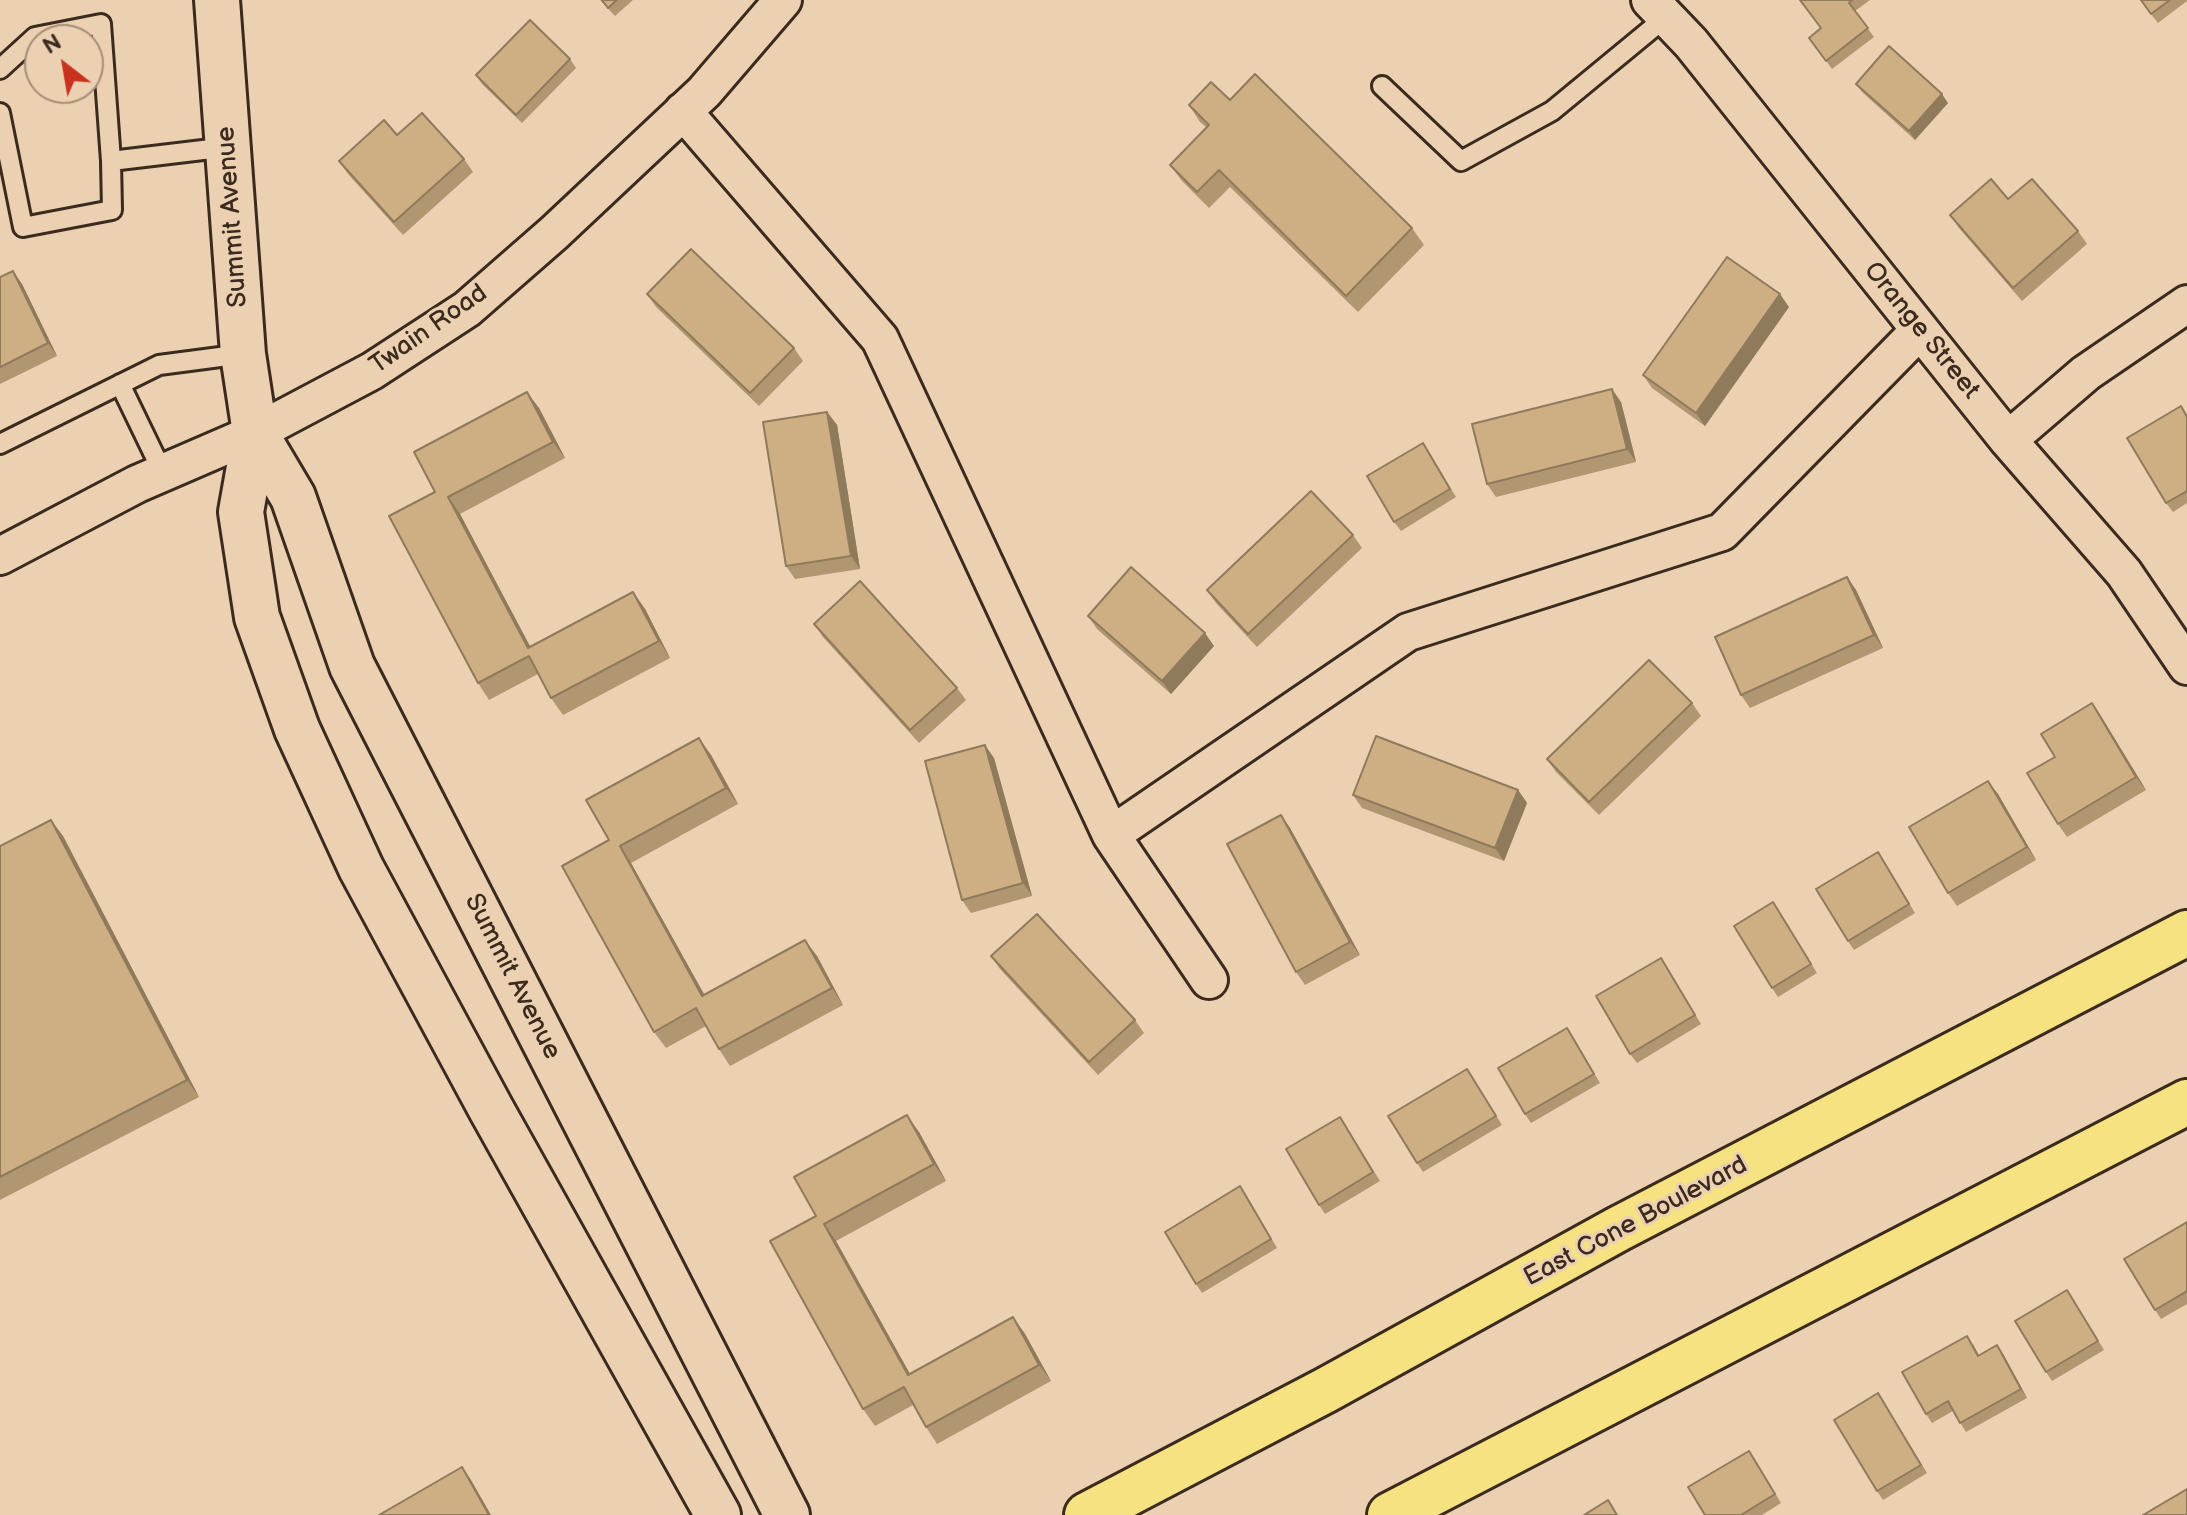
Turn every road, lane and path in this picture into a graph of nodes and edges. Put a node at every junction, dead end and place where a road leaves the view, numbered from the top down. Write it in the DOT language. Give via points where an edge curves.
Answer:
graph roads {
  1 [pos="217,0"];
  2 [pos="783,0"];
  3 [pos="1658,8"];
  4 [pos="0,69"];
  5 [pos="1382,86"];
  6 [pos="683,111"];
  7 [pos="0,113"];
  8 [pos="228,147"];
  9 [pos="111,161"];
  10 [pos="2187,304"];
  11 [pos="1920,330"];
  12 [pos="243,354"];
  13 [pos="120,384"];
  14 [pos="255,433"];
  15 [pos="2008,440"];
  16 [pos="0,444"];
  17 [pos="163,473"];
  18 [pos="0,554"];
  19 [pos="2187,666"];
  20 [pos="1111,835"];
  21 [pos="2187,933"];
  22 [pos="1209,980"];
  23 [pos="2187,1102"];
  24 [pos="1406,1512"];
  25 [pos="718,1515"];
  26 [pos="787,1515"];
  27 [pos="1087,1515"];
  1 -- 8 [label="main road, Summit Avenue"];
  2 -- 6 [label="street, Twain Road"];
  3 -- 5 [label="lane" via="1552,111 1461,161"];
  3 -- 11 [label="street, Orange Street"];
  4 -- 9 [label="lane" via="35,37 101,24"];
  6 -- 14 [label="street, Twain Road" via="467,309 372,371"];
  6 -- 20 [label="street" via="880,339"];
  7 -- 9 [label="lane" via="23,227 112,210"];
  8 -- 9 [label="lane"];
  8 -- 12 [label="main road, Summit Avenue"];
  10 -- 15 [label="street" via="2086,373"];
  11 -- 15 [label="street, Orange Street"];
  11 -- 20 [label="street" via="1722,532 1408,632"];
  12 -- 13 [label="lane" via="159,365"];
  12 -- 14 [label="main road, Summit Avenue"];
  13 -- 16 [label="lane"];
  13 -- 17 [label="lane"];
  14 -- 17 [label="street, Twain Road"];
  14 -- 25 [label="main road, Summit Avenue" via="241,512 257,617 297,729 361,868"];
  14 -- 26 [label="main road, Summit Avenue" via="293,497 352,666"];
  15 -- 19 [label="street, Orange Street" via="2124,573"];
  17 -- 18 [label="street, Twain Road"];
  20 -- 22 [label="street"];
  21 -- 27 [label="main road, East Cone Boulevard" via="1618,1229"];
  23 -- 24 [label="main road"];
}
